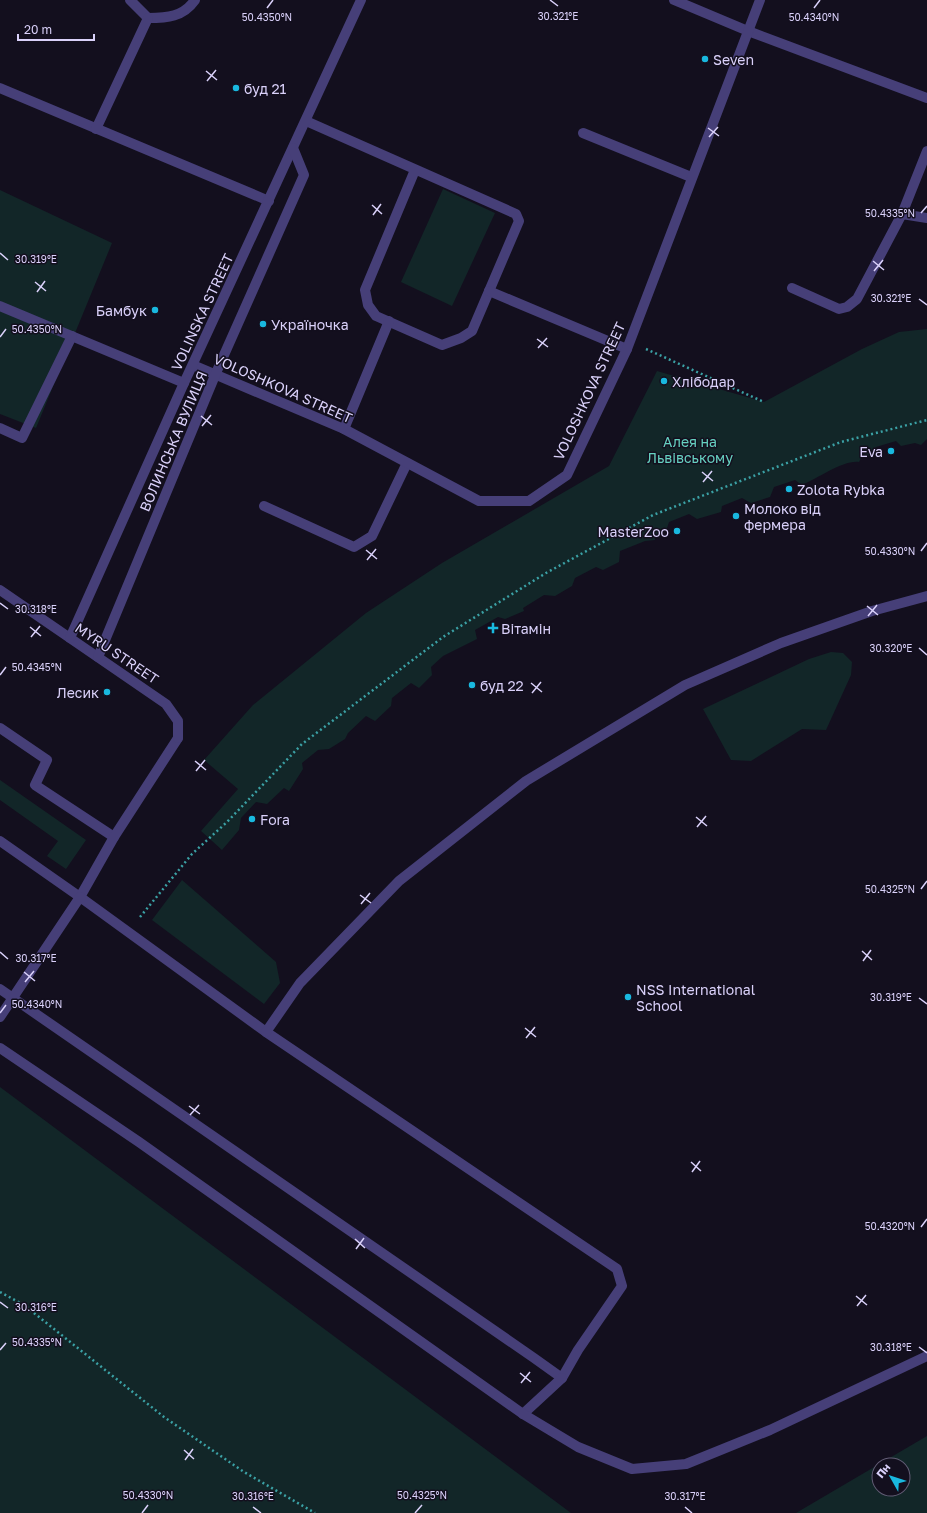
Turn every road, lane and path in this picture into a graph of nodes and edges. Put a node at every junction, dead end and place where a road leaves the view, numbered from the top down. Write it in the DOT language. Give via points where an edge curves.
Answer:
graph roads {
  1 [pos="130,0"];
  2 [pos="195,0"];
  3 [pos="361,0"];
  4 [pos="674,0"];
  5 [pos="760,0"];
  6 [pos="148,18"];
  7 [pos="748,31"];
  8 [pos="0,88"];
  9 [pos="927,98"];
  10 [pos="306,121"];
  11 [pos="96,128"];
  12 [pos="583,134"];
  13 [pos="293,148"];
  14 [pos="927,151"];
  15 [pos="415,170"];
  16 [pos="691,177"];
  17 [pos="269,201"];
  18 [pos="902,214"];
  19 [pos="927,218"];
  20 [pos="792,288"];
  21 [pos="489,292"];
  22 [pos="0,306"];
  23 [pos="389,321"];
  24 [pos="72,336"];
  25 [pos="628,345"];
  26 [pos="193,364"];
  27 [pos="216,373"];
  28 [pos="184,383"];
  29 [pos="764,402"];
  30 [pos="927,420"];
  31 [pos="0,428"];
  32 [pos="344,429"];
  33 [pos="407,463"];
  34 [pos="264,506"];
  35 [pos="0,590"];
  36 [pos="927,596"];
  37 [pos="70,638"];
  38 [pos="98,657"];
  39 [pos="0,728"];
  40 [pos="114,837"];
  41 [pos="0,841"];
  42 [pos="80,897"];
  43 [pos="128,932"];
  44 [pos="0,989"];
  45 [pos="13,998"];
  46 [pos="0,1017"];
  47 [pos="266,1032"];
  48 [pos="0,1048"];
  49 [pos="0,1292"];
  50 [pos="927,1356"];
  51 [pos="562,1378"];
  52 [pos="523,1414"];
  53 [pos="315,1513"];
  1 -- 6 [label="street"];
  2 -- 6 [label="street" via="190,8 178,15"];
  3 -- 10 [label="street, VOLINSKA STREET"];
  4 -- 7 [label="street"];
  5 -- 7 [label="street, VOLOSHKOVA STREET"];
  6 -- 11 [label="street"];
  7 -- 9 [label="street"];
  7 -- 16 [label="street, VOLOSHKOVA STREET"];
  8 -- 11 [label="street"];
  10 -- 13 [label="street, VOLINSKA STREET"];
  10 -- 15 [label="street"];
  11 -- 17 [label="street"];
  12 -- 16 [label="street"];
  13 -- 17 [label="street, VOLINSKA STREET"];
  13 -- 27 [label="street, ВОЛИНСЬКА ВУЛИЦЯ" via="304,175"];
  14 -- 18 [label="street"];
  15 -- 21 [label="street" via="516,214 520,220"];
  15 -- 23 [label="street" via="365,290 368,305 376,316"];
  16 -- 25 [label="street, VOLOSHKOVA STREET"];
  17 -- 26 [label="street, VOLINSKA STREET"];
  18 -- 19 [label="street"];
  18 -- 20 [label="street" via="857,299 847,307 839,309"];
  21 -- 23 [label="street" via="472,331 442,345"];
  21 -- 25 [label="street"];
  22 -- 24 [label="street"];
  23 -- 32 [label="street"];
  24 -- 28 [label="street"];
  24 -- 31 [label="street" via="22,438"];
  25 -- 29 [label="path"];
  25 -- 33 [label="street, VOLOSHKOVA STREET" via="566,474 529,501 479,501"];
  26 -- 27 [label="street, VOLOSHKOVA STREET"];
  26 -- 28 [label="street, VOLINSKA STREET"];
  27 -- 32 [label="street, VOLOSHKOVA STREET"];
  27 -- 38 [label="street, ВОЛИНСЬКА ВУЛИЦЯ"];
  28 -- 37 [label="street, VOLINSKA STREET"];
  30 -- 43 [label="path" via="841,442 653,515 546,573 443,637 302,744 227,822 192,854"];
  32 -- 33 [label="street, VOLOSHKOVA STREET"];
  33 -- 34 [label="street" via="372,536 354,547"];
  35 -- 37 [label="street, MYRU STREET"];
  36 -- 47 [label="street" via="872,611 781,643 685,685 526,781 399,881 300,983"];
  37 -- 38 [label="street, MYRU STREET"];
  38 -- 40 [label="street, MYRU STREET" via="166,704 178,721 178,738"];
  39 -- 40 [label="street" via="47,760 35,784"];
  40 -- 42 [label="street"];
  41 -- 42 [label="street"];
  42 -- 43 [label="street"];
  42 -- 45 [label="street"];
  43 -- 47 [label="street"];
  44 -- 45 [label="street"];
  45 -- 46 [label="street"];
  45 -- 51 [label="street"];
  47 -- 51 [label="street" via="617,1269 622,1286"];
  48 -- 52 [label="street" via="139,1142"];
  49 -- 53 [label="path" via="24,1305 164,1417 244,1472"];
  50 -- 52 [label="street" via="770,1430 686,1464 632,1469 578,1447"];
  51 -- 52 [label="street"];
}
